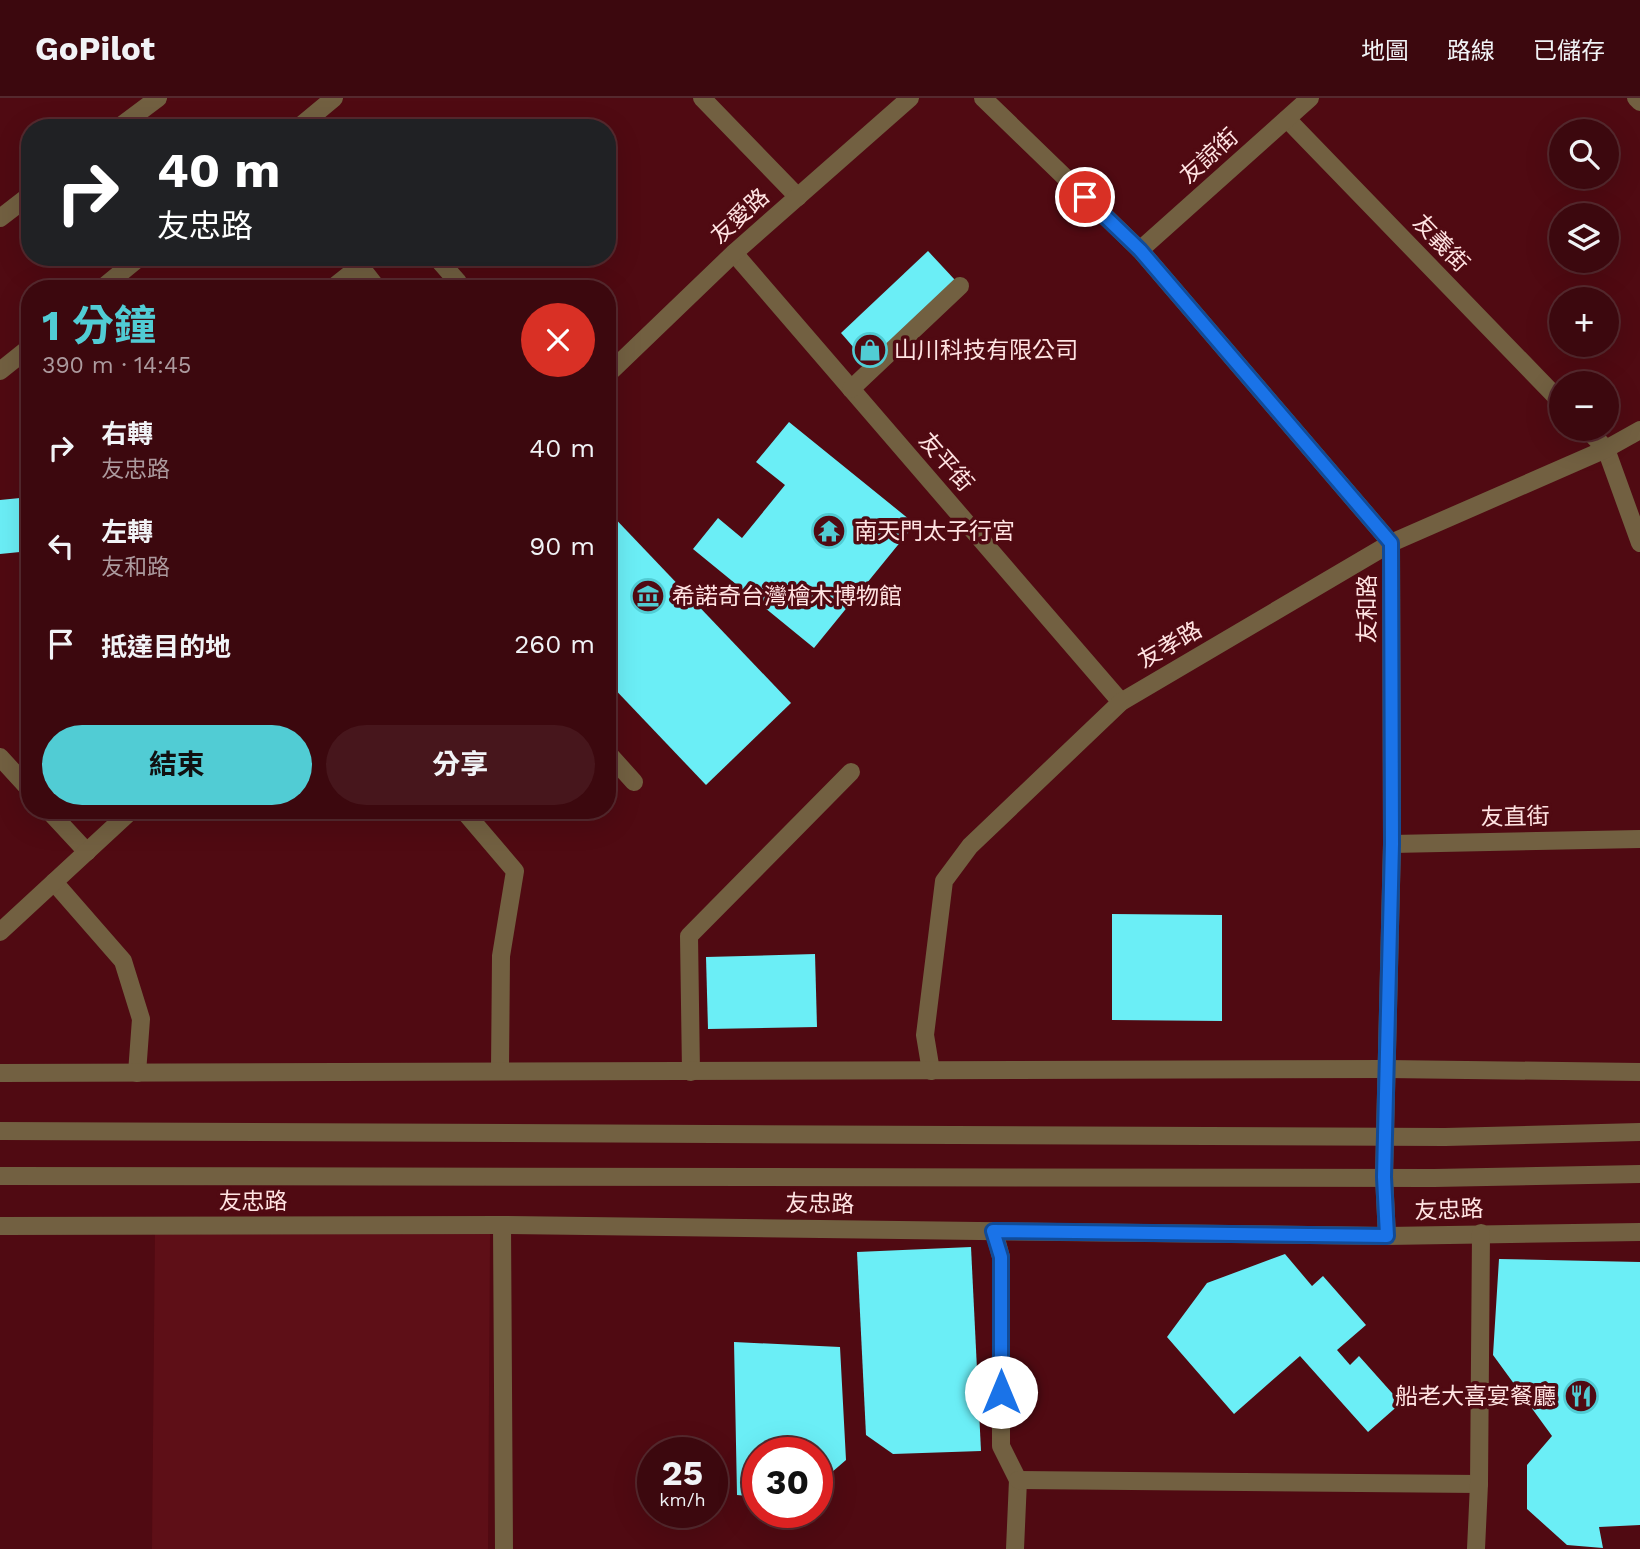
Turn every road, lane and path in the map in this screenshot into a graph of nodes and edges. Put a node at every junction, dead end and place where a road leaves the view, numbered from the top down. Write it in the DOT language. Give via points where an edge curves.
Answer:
graph roads {
  1 [pos="158,98"];
  2 [pos="334,98"];
  3 [pos="702,98"];
  4 [pos="910,98"];
  5 [pos="984,98"];
  6 [pos="1310,98"];
  7 [pos="1636,98"];
  8 [pos="1640,102"];
  9 [pos="130,119"];
  10 [pos="315,119"];
  11 [pos="1287,119"];
  12 [pos="798,197"];
  13 [pos="21,202"];
  14 [pos="0,218"];
  15 [pos="1140,250"];
  16 [pos="734,253"];
  17 [pos="129,266"];
  18 [pos="360,266"];
  19 [pos="360,266"];
  20 [pos="444,266"];
  21 [pos="112,280"];
  22 [pos="342,280"];
  23 [pos="371,280"];
  24 [pos="456,280"];
  25 [pos="960,286"];
  26 [pos="21,354"];
  27 [pos="616,366"];
  28 [pos="0,371"];
  29 [pos="851,388"];
  30 [pos="1549,390"];
  31 [pos="1640,430"];
  32 [pos="1598,441"];
  33 [pos="1606,449"];
  34 [pos="1391,543"];
  35 [pos="1640,543"];
  36 [pos="1121,702"];
  37 [pos="0,757"];
  38 [pos="616,762"];
  39 [pos="851,772"];
  40 [pos="21,780"];
  41 [pos="634,782"];
  42 [pos="56,819"];
  43 [pos="122,819"];
  44 [pos="471,819"];
  45 [pos="1640,839"];
  46 [pos="1392,844"];
  47 [pos="87,852"];
  48 [pos="54,882"];
  49 [pos="0,932"];
  50 [pos="1387,1069"];
  51 [pos="500,1070"];
  52 [pos="931,1071"];
  53 [pos="691,1072"];
  54 [pos="1640,1072"];
  55 [pos="0,1073"];
  56 [pos="137,1073"];
  57 [pos="0,1131"];
  58 [pos="1640,1132"];
  59 [pos="1386,1135"];
  60 [pos="1640,1174"];
  61 [pos="0,1176"];
  62 [pos="1384,1177"];
  63 [pos="502,1225"];
  64 [pos="0,1226"];
  65 [pos="993,1231"];
  66 [pos="1640,1232"];
  67 [pos="1481,1233"];
  68 [pos="1387,1236"];
  69 [pos="1018,1480"];
  70 [pos="1479,1484"];
  71 [pos="504,1549"];
  72 [pos="1015,1549"];
  73 [pos="1476,1549"];
  1 -- 9 [label="street"];
  2 -- 10 [label="street"];
  3 -- 12 [label="street"];
  4 -- 12 [label="street, 友愛路"];
  5 -- 15 [label="street, 友和路"];
  6 -- 11 [label="street, 友諒街"];
  7 -- 8 [label="street"];
  11 -- 15 [label="street, 友諒街"];
  11 -- 30 [label="street, 友義街"];
  12 -- 16 [label="street, 友愛路"];
  13 -- 14 [label="street"];
  15 -- 34 [label="street, 友和路"];
  16 -- 27 [label="street, 友愛路"];
  16 -- 29 [label="street, 友平街"];
  17 -- 21 [label="street"];
  18 -- 23 [label="street"];
  19 -- 22 [label="street"];
  20 -- 24 [label="street"];
  25 -- 29 [label="street"];
  26 -- 28 [label="street"];
  29 -- 36 [label="street, 友平街"];
  31 -- 33 [label="street, 友孝路"];
  32 -- 33 [label="street"];
  33 -- 34 [label="street, 友孝路"];
  33 -- 35 [label="street"];
  34 -- 36 [label="street, 友孝路"];
  34 -- 46 [label="street, 友和路"];
  36 -- 52 [label="street, 友孝路" via="970,846 944,881 925,1035"];
  37 -- 40 [label="street"];
  38 -- 41 [label="street"];
  39 -- 53 [label="street" via="689,936"];
  42 -- 47 [label="street"];
  43 -- 47 [label="street"];
  44 -- 51 [label="street" via="515,871 502,956"];
  45 -- 46 [label="street, 友直街"];
  46 -- 50 [label="street, 友和路"];
  47 -- 48 [label="street"];
  48 -- 49 [label="street"];
  48 -- 56 [label="street" via="123,961 141,1019"];
  50 -- 52 [label="street"];
  50 -- 54 [label="street"];
  50 -- 59 [label="street, 友和路"];
  51 -- 53 [label="street"];
  51 -- 56 [label="street"];
  52 -- 53 [label="street"];
  55 -- 56 [label="street"];
  57 -- 59 [label="street"];
  58 -- 59 [label="street"];
  59 -- 62 [label="street, 友和路"];
  60 -- 62 [label="street, 友忠路"];
  61 -- 62 [label="street, 友忠路"];
  62 -- 68 [label="street, 友和路"];
  63 -- 64 [label="street, 友忠路"];
  63 -- 65 [label="street, 友忠路"];
  63 -- 71 [label="street"];
  65 -- 68 [label="street, 友忠路"];
  65 -- 69 [label="street" via="1001,1257 1001,1446"];
  66 -- 67 [label="street, 友忠路"];
  67 -- 68 [label="street, 友忠路"];
  67 -- 70 [label="street"];
  69 -- 70 [label="street"];
  69 -- 72 [label="street"];
  70 -- 73 [label="street"];
}
